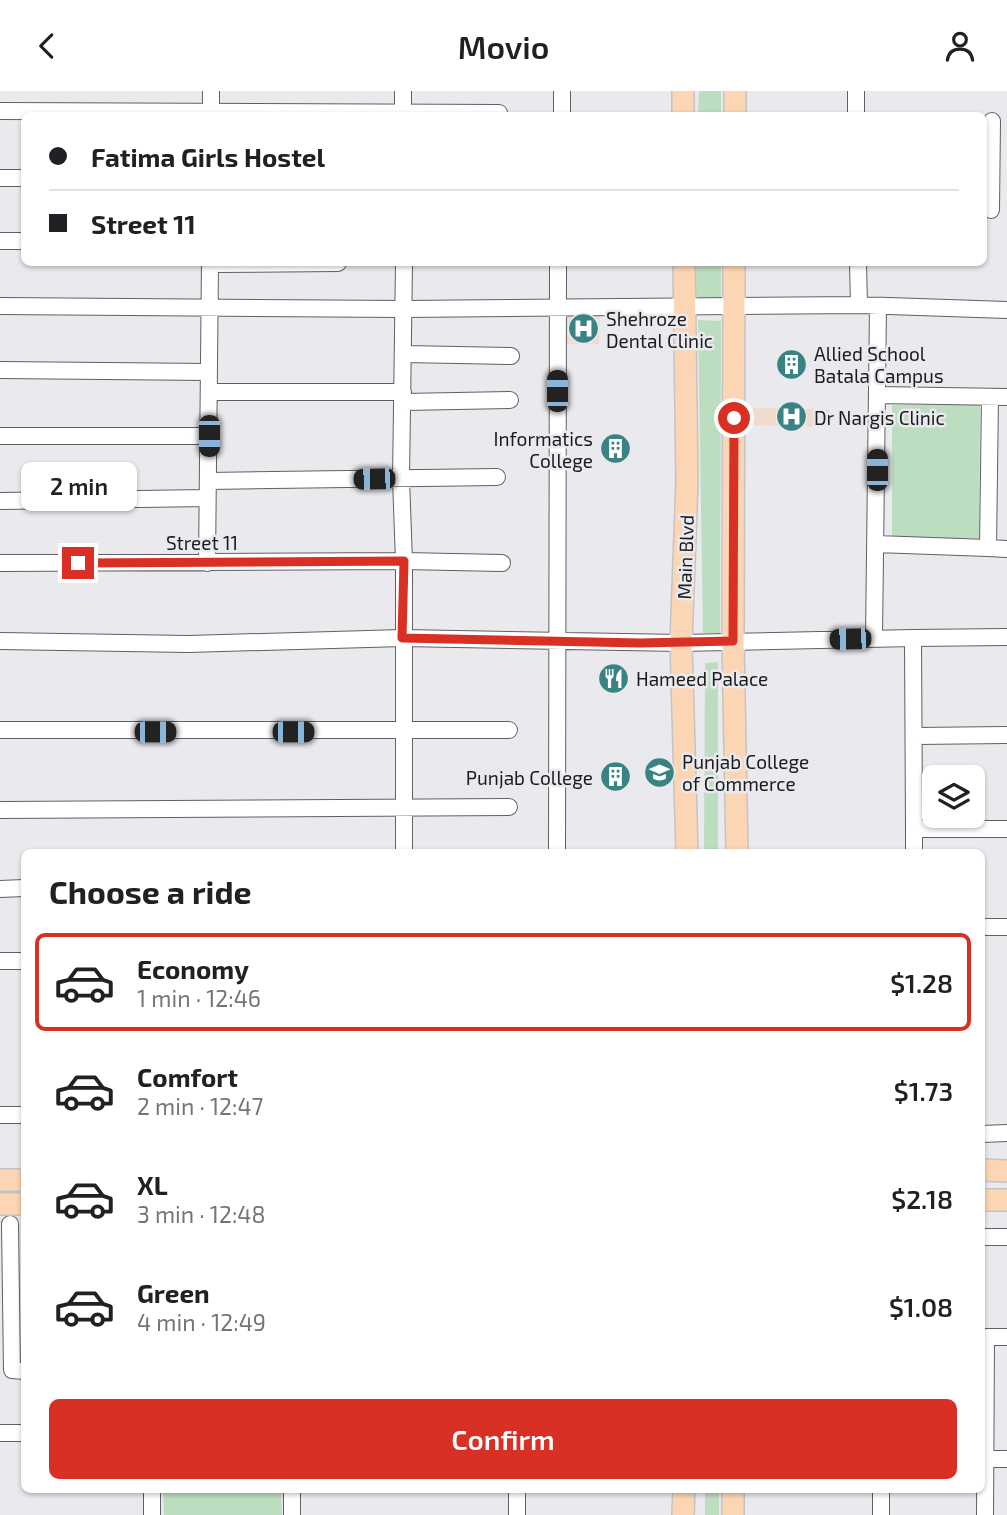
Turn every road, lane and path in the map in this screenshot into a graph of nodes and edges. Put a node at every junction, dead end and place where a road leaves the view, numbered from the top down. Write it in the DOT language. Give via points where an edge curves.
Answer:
graph roads {
  1 [pos="211,91"];
  2 [pos="403,91"];
  3 [pos="562,91"];
  4 [pos="683,91"];
  5 [pos="735,91"];
  6 [pos="856,91"];
  7 [pos="0,111"];
  8 [pos="106,112"];
  9 [pos="211,112"];
  10 [pos="403,112"];
  11 [pos="562,112"];
  12 [pos="683,112"];
  13 [pos="735,112"];
  14 [pos="856,112"];
  15 [pos="994,121"];
  16 [pos="0,178"];
  17 [pos="21,178"];
  18 [pos="994,211"];
  19 [pos="0,241"];
  20 [pos="21,241"];
  21 [pos="209,266"];
  22 [pos="404,266"];
  23 [pos="558,266"];
  24 [pos="684,266"];
  25 [pos="734,266"];
  26 [pos="858,266"];
  27 [pos="859,305"];
  28 [pos="0,306"];
  29 [pos="210,306"];
  30 [pos="878,306"];
  31 [pos="685,307"];
  32 [pos="734,307"];
  33 [pos="557,308"];
  34 [pos="404,309"];
  35 [pos="1007,310"];
  36 [pos="404,354"];
  37 [pos="511,356"];
  38 [pos="0,370"];
  39 [pos="209,372"];
  40 [pos="209,392"];
  41 [pos="877,395"];
  42 [pos="403,397"];
  43 [pos="990,397"];
  44 [pos="1007,397"];
  45 [pos="510,400"];
  46 [pos="0,436"];
  47 [pos="209,436"];
  48 [pos="497,477"];
  49 [pos="401,479"];
  50 [pos="208,481"];
  51 [pos="207,498"];
  52 [pos="0,501"];
  53 [pos="876,544"];
  54 [pos="988,548"];
  55 [pos="1007,549"];
  56 [pos="404,561"];
  57 [pos="0,563"];
  58 [pos="207,563"];
  59 [pos="502,563"];
  60 [pos="1007,637"];
  61 [pos="402,638"];
  62 [pos="874,638"];
  63 [pos="913,638"];
  64 [pos="0,641"];
  65 [pos="558,641"];
  66 [pos="733,641"];
  67 [pos="681,643"];
  68 [pos="0,730"];
  69 [pos="509,730"];
  70 [pos="404,731"];
  71 [pos="1007,735"];
  72 [pos="915,736"];
  73 [pos="509,807"];
  74 [pos="404,808"];
  75 [pos="0,810"];
  76 [pos="914,829"];
  77 [pos="1007,829"];
  78 [pos="404,849"];
  79 [pos="556,849"];
  80 [pos="687,849"];
  81 [pos="737,849"];
  82 [pos="914,849"];
  83 [pos="0,888"];
  84 [pos="21,888"];
  85 [pos="985,927"];
  86 [pos="1007,927"];
  87 [pos="0,961"];
  88 [pos="21,961"];
  89 [pos="0,1115"];
  90 [pos="21,1115"];
  91 [pos="985,1133"];
  92 [pos="1007,1133"];
  93 [pos="985,1171"];
  94 [pos="1007,1171"];
  95 [pos="21,1180"];
  96 [pos="0,1181"];
  97 [pos="985,1200"];
  98 [pos="1007,1200"];
  99 [pos="0,1204"];
  100 [pos="21,1204"];
  101 [pos="11,1224"];
  102 [pos="985,1237"];
  103 [pos="1007,1237"];
  104 [pos="985,1337"];
  105 [pos="1007,1337"];
  106 [pos="21,1371"];
  107 [pos="0,1433"];
  108 [pos="21,1433"];
  109 [pos="985,1459"];
  110 [pos="1007,1459"];
  111 [pos="152,1493"];
  112 [pos="292,1493"];
  113 [pos="517,1493"];
  114 [pos="684,1493"];
  115 [pos="733,1493"];
  116 [pos="881,1493"];
  117 [pos="152,1515"];
  118 [pos="292,1515"];
  119 [pos="517,1515"];
  120 [pos="683,1515"];
  121 [pos="733,1515"];
  122 [pos="881,1515"];
  123 [pos="985,1515"];
  1 -- 9 [label="street"];
  2 -- 10 [label="street"];
  3 -- 11 [label="street"];
  4 -- 12 [label="main road"];
  5 -- 13 [label="main road"];
  6 -- 14 [label="street"];
  7 -- 8 [label="street"];
  15 -- 18 [label="street"];
  16 -- 17 [label="street"];
  19 -- 20 [label="street"];
  21 -- 29 [label="street"];
  22 -- 34 [label="street"];
  23 -- 33 [label="street"];
  24 -- 31 [label="main road, Main Blvd"];
  25 -- 32 [label="main road"];
  26 -- 27 [label="street"];
  27 -- 30 [label="street"];
  27 -- 32 [label="street"];
  28 -- 29 [label="street"];
  29 -- 34 [label="street"];
  29 -- 39 [label="street"];
  30 -- 35 [label="street"];
  30 -- 41 [label="street"];
  31 -- 32 [label="street"];
  31 -- 33 [label="street"];
  31 -- 67 [label="main road, Main Blvd" via="687,481"];
  32 -- 66 [label="main road"];
  33 -- 34 [label="street"];
  33 -- 65 [label="street"];
  34 -- 36 [label="street"];
  36 -- 37 [label="street"];
  36 -- 42 [label="street"];
  38 -- 39 [label="street"];
  39 -- 40 [label="street"];
  40 -- 42 [label="street"];
  40 -- 47 [label="street"];
  41 -- 43 [label="street"];
  41 -- 53 [label="street"];
  42 -- 45 [label="street"];
  42 -- 49 [label="street"];
  43 -- 44 [label="street"];
  43 -- 54 [label="street"];
  46 -- 47 [label="street"];
  47 -- 50 [label="street"];
  48 -- 49 [label="street"];
  49 -- 50 [label="street"];
  49 -- 56 [label="street"];
  50 -- 51 [label="street"];
  51 -- 52 [label="street"];
  51 -- 58 [label="street"];
  53 -- 54 [label="street"];
  53 -- 62 [label="street"];
  54 -- 55 [label="street"];
  56 -- 58 [label="street, Street 11"];
  56 -- 59 [label="street, Street 11"];
  56 -- 61 [label="street"];
  57 -- 58 [label="street, Street 11"];
  60 -- 63 [label="street"];
  61 -- 64 [label="street" via="188,644"];
  61 -- 65 [label="street"];
  61 -- 70 [label="street"];
  62 -- 63 [label="street"];
  62 -- 66 [label="street"];
  63 -- 72 [label="street"];
  65 -- 67 [label="street"];
  65 -- 79 [label="street"];
  66 -- 67 [label="street"];
  66 -- 81 [label="main road"];
  67 -- 80 [label="main road, Main Blvd"];
  68 -- 70 [label="street"];
  69 -- 70 [label="street"];
  70 -- 74 [label="street"];
  71 -- 72 [label="street"];
  72 -- 76 [label="street"];
  73 -- 74 [label="street"];
  74 -- 75 [label="street"];
  74 -- 78 [label="street"];
  76 -- 77 [label="street"];
  76 -- 82 [label="street"];
  83 -- 84 [label="street"];
  85 -- 86 [label="street"];
  87 -- 88 [label="street"];
  89 -- 90 [label="street"];
  91 -- 92 [label="street"];
  93 -- 94 [label="main road"];
  95 -- 96 [label="main road"];
  97 -- 98 [label="main road"];
  99 -- 100 [label="main road"];
  101 -- 106 [label="street" via="12,1370"];
  102 -- 103 [label="street"];
  104 -- 105 [label="street"];
  107 -- 108 [label="street"];
  109 -- 110 [label="street"];
  109 -- 123 [label="street"];
  111 -- 117 [label="street"];
  112 -- 118 [label="street"];
  113 -- 119 [label="street"];
  114 -- 120 [label="main road"];
  115 -- 121 [label="main road"];
  116 -- 122 [label="street"];
}
